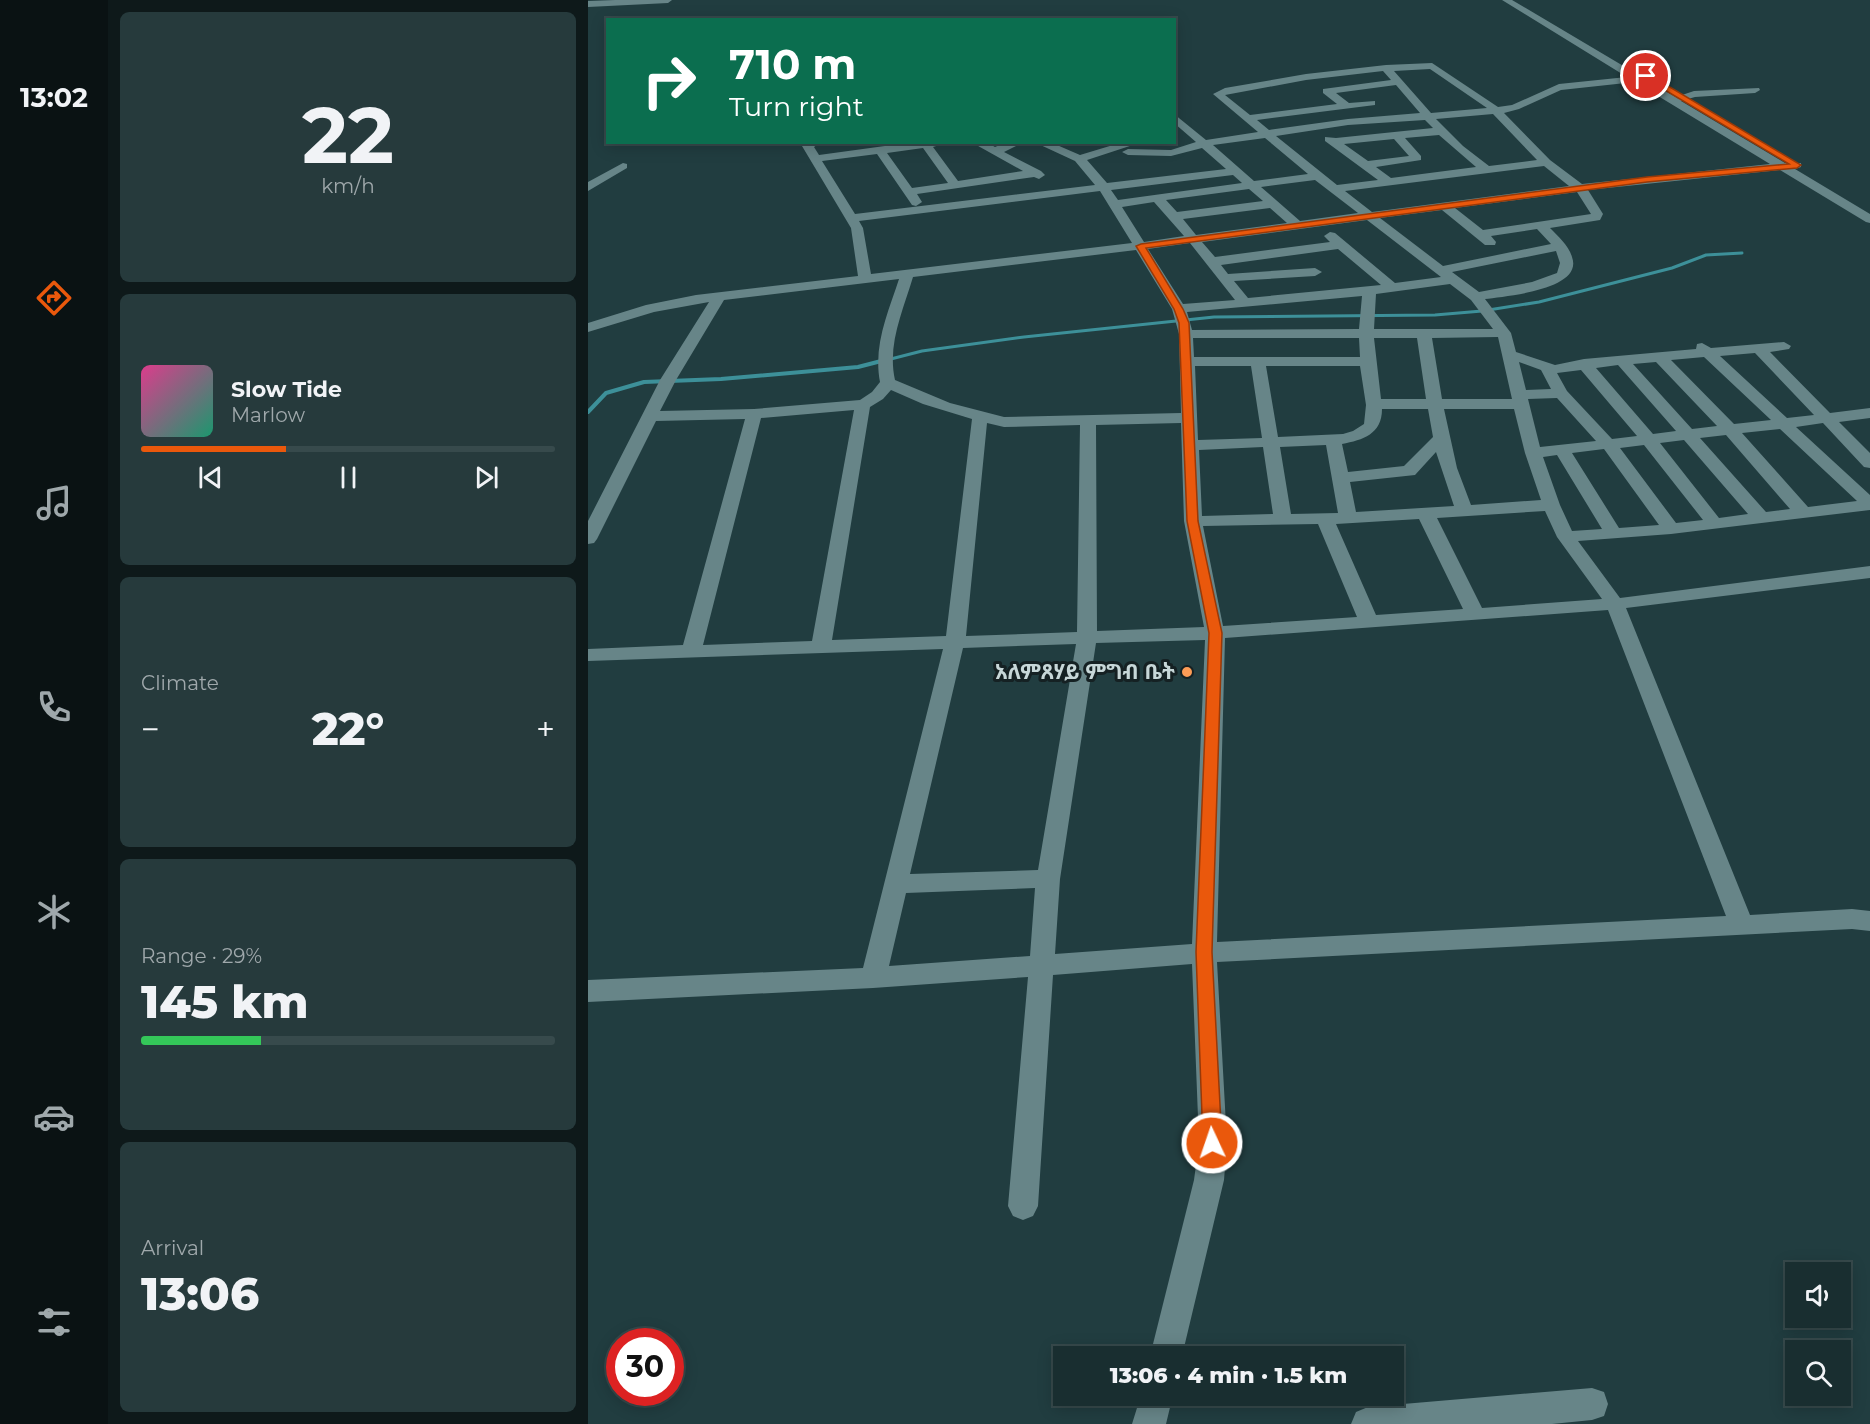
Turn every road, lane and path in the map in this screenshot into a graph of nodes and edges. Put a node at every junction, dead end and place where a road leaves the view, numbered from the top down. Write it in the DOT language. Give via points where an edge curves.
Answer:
graph roads {
  1 [pos="655,0"];
  2 [pos="668,0"];
  3 [pos="1506,0"];
  4 [pos="1519,0"];
  5 [pos="588,4"];
  6 [pos="1386,68"];
  7 [pos="1306,76"];
  8 [pos="1636,79"];
  9 [pos="1399,82"];
  10 [pos="1268,83"];
  11 [pos="1357,87"];
  12 [pos="1327,90"];
  13 [pos="1755,90"];
  14 [pos="1683,98"];
  15 [pos="1371,103"];
  16 [pos="1345,105"];
  17 [pos="1309,110"];
  18 [pos="1497,111"];
  19 [pos="1428,116"];
  20 [pos="1248,118"];
  21 [pos="1387,119"];
  22 [pos="1312,126"];
  23 [pos="1180,130"];
  24 [pos="1441,131"];
  25 [pos="1267,134"];
  26 [pos="1396,135"];
  27 [pos="1334,142"];
  28 [pos="1206,143"];
  29 [pos="812,144"];
  30 [pos="932,144"];
  31 [pos="979,144"];
  32 [pos="1014,144"];
  33 [pos="1110,144"];
  34 [pos="1137,144"];
  35 [pos="926,145"];
  36 [pos="1045,145"];
  37 [pos="880,151"];
  38 [pos="993,152"];
  39 [pos="815,159"];
  40 [pos="1079,159"];
  41 [pos="1470,159"];
  42 [pos="1546,162"];
  43 [pos="1134,163"];
  44 [pos="1183,164"];
  45 [pos="1366,165"];
  46 [pos="1797,165"];
  47 [pos="623,166"];
  48 [pos="1781,167"];
  49 [pos="1487,170"];
  50 [pos="1236,171"];
  51 [pos="1037,173"];
  52 [pos="1450,175"];
  53 [pos="1317,176"];
  54 [pos="1389,182"];
  55 [pos="956,186"];
  56 [pos="1103,186"];
  57 [pos="1252,186"];
  58 [pos="588,187"];
  59 [pos="1580,188"];
  60 [pos="1334,189"];
  61 [pos="909,192"];
  62 [pos="1053,193"];
  63 [pos="1157,198"];
  64 [pos="1478,201"];
  65 [pos="1114,204"];
  66 [pos="1272,204"];
  67 [pos="1444,205"];
  68 [pos="920,209"];
  69 [pos="1870,210"];
  70 [pos="1367,215"];
  71 [pos="1174,216"];
  72 [pos="851,218"];
  73 [pos="1870,219"];
  74 [pos="1314,222"];
  75 [pos="1298,225"];
  76 [pos="1541,226"];
  77 [pos="1480,234"];
  78 [pos="1192,239"];
  79 [pos="1340,245"];
  80 [pos="1141,246"];
  81 [pos="1559,246"];
  82 [pos="1296,251"];
  83 [pos="1510,256"];
  84 [pos="1210,262"];
  85 [pos="1441,270"];
  86 [pos="1315,272"];
  87 [pos="907,274"];
  88 [pos="1224,278"];
  89 [pos="1453,279"];
  90 [pos="865,280"];
  91 [pos="1391,287"];
  92 [pos="1369,291"];
  93 [pos="1341,294"];
  94 [pos="719,296"];
  95 [pos="1244,302"];
  96 [pos="1484,306"];
  97 [pos="1179,309"];
  98 [pos="594,326"];
  99 [pos="1504,333"];
  100 [pos="1186,334"];
  101 [pos="1365,334"];
  102 [pos="1424,334"];
  103 [pos="588,344"];
  104 [pos="1784,346"];
  105 [pos="1758,348"];
  106 [pos="1705,350"];
  107 [pos="1508,354"];
  108 [pos="1660,357"];
  109 [pos="1366,360"];
  110 [pos="1622,360"];
  111 [pos="1187,362"];
  112 [pos="1258,362"];
  113 [pos="1584,364"];
  114 [pos="1550,368"];
  115 [pos="888,382"];
  116 [pos="1561,393"];
  117 [pos="930,399"];
  118 [pos="1521,400"];
  119 [pos="866,403"];
  120 [pos="1374,404"];
  121 [pos="1435,406"];
  122 [pos="754,414"];
  123 [pos="1869,415"];
  124 [pos="652,416"];
  125 [pos="980,417"];
  126 [pos="1189,418"];
  127 [pos="1827,418"];
  128 [pos="1088,422"];
  129 [pos="1784,424"];
  130 [pos="1731,431"];
  131 [pos="1688,436"];
  132 [pos="1440,439"];
  133 [pos="1333,440"];
  134 [pos="1270,441"];
  135 [pos="1650,441"];
  136 [pos="1190,445"];
  137 [pos="1610,446"];
  138 [pos="1562,450"];
  139 [pos="1533,453"];
  140 [pos="1870,463"];
  141 [pos="1409,471"];
  142 [pos="1450,476"];
  143 [pos="1341,478"];
  144 [pos="1551,505"];
  145 [pos="1870,505"];
  146 [pos="1465,512"];
  147 [pos="1426,514"];
  148 [pos="1804,514"];
  149 [pos="1347,518"];
  150 [pos="1761,518"];
  151 [pos="1325,519"];
  152 [pos="1283,520"];
  153 [pos="1193,521"];
  154 [pos="1715,524"];
  155 [pos="1671,529"];
  156 [pos="1614,534"];
  157 [pos="1566,537"];
  158 [pos="588,539"];
  159 [pos="1870,572"];
  160 [pos="1615,604"];
  161 [pos="1475,614"];
  162 [pos="1369,622"];
  163 [pos="1215,633"];
  164 [pos="1087,639"];
  165 [pos="955,642"];
  166 [pos="821,647"];
  167 [pos="691,651"];
  168 [pos="588,655"];
  169 [pos="1048,879"];
  170 [pos="895,884"];
  171 [pos="1870,921"];
  172 [pos="1741,923"];
  173 [pos="1204,952"];
  174 [pos="1043,965"];
  175 [pos="873,978"];
  176 [pos="588,992"];
  177 [pos="1023,1206"];
  178 [pos="1168,1346"];
  179 [pos="1592,1404"];
  180 [pos="1153,1406"];
  181 [pos="1149,1424"];
  182 [pos="1368,1424"];
  1 -- 2 [label="street"];
  1 -- 5 [label="street"];
  3 -- 8 [label="street"];
  4 -- 14 [label="street"];
  6 -- 7 [label="street"];
  6 -- 9 [label="street"];
  6 -- 18 [label="street" via="1437,68"];
  7 -- 10 [label="street"];
  7 -- 12 [label="street"];
  8 -- 18 [label="street" via="1559,87"];
  8 -- 48 [label="street"];
  9 -- 11 [label="street"];
  9 -- 19 [label="street"];
  10 -- 17 [label="street"];
  10 -- 20 [label="street" via="1218,94"];
  11 -- 12 [label="street"];
  11 -- 15 [label="street"];
  12 -- 16 [label="street"];
  13 -- 14 [label="street"];
  14 -- 46 [label="street"];
  15 -- 16 [label="street"];
  15 -- 21 [label="street"];
  16 -- 17 [label="street"];
  17 -- 20 [label="street"];
  18 -- 19 [label="street"];
  18 -- 42 [label="street"];
  19 -- 21 [label="street"];
  19 -- 24 [label="street"];
  20 -- 25 [label="street"];
  21 -- 22 [label="street"];
  22 -- 25 [label="street"];
  22 -- 27 [label="street"];
  23 -- 28 [label="street"];
  24 -- 26 [label="street"];
  24 -- 41 [label="street"];
  25 -- 28 [label="street"];
  25 -- 53 [label="street"];
  26 -- 27 [label="street"];
  26 -- 45 [label="street" via="1417,158"];
  27 -- 45 [label="street"];
  28 -- 44 [label="street"];
  28 -- 50 [label="street"];
  29 -- 39 [label="street" via="808,146"];
  30 -- 35 [label="street"];
  31 -- 38 [label="street"];
  32 -- 38 [label="street"];
  33 -- 43 [label="street"];
  34 -- 43 [label="street"];
  35 -- 37 [label="street"];
  35 -- 55 [label="street"];
  36 -- 40 [label="street"];
  37 -- 39 [label="street"];
  37 -- 61 [label="street"];
  38 -- 51 [label="street"];
  39 -- 72 [label="street"];
  40 -- 43 [label="street"];
  40 -- 56 [label="street"];
  41 -- 49 [label="street"];
  41 -- 52 [label="street"];
  42 -- 49 [label="street"];
  42 -- 59 [label="street"];
  43 -- 44 [label="street"];
  43 -- 44 [label="street"];
  43 -- 56 [label="street"];
  44 -- 50 [label="street"];
  45 -- 54 [label="street"];
  46 -- 48 [label="street"];
  46 -- 69 [label="street"];
  47 -- 58 [label="street"];
  48 -- 59 [label="street"];
  48 -- 73 [label="street"];
  49 -- 52 [label="street"];
  50 -- 57 [label="street"];
  51 -- 55 [label="street"];
  51 -- 62 [label="street"];
  52 -- 54 [label="street"];
  52 -- 64 [label="street"];
  53 -- 57 [label="street"];
  53 -- 60 [label="street"];
  54 -- 60 [label="street"];
  55 -- 61 [label="street"];
  56 -- 62 [label="street"];
  56 -- 65 [label="street"];
  57 -- 63 [label="street"];
  57 -- 66 [label="street"];
  59 -- 64 [label="street"];
  59 -- 76 [label="street" via="1597,216"];
  60 -- 70 [label="street"];
  61 -- 68 [label="street"];
  62 -- 68 [label="street"];
  63 -- 65 [label="street"];
  63 -- 71 [label="street"];
  64 -- 67 [label="street"];
  65 -- 80 [label="street"];
  66 -- 71 [label="street"];
  66 -- 75 [label="street"];
  67 -- 70 [label="street"];
  67 -- 77 [label="street"];
  68 -- 72 [label="street"];
  70 -- 74 [label="street"];
  70 -- 85 [label="street"];
  71 -- 78 [label="street"];
  72 -- 90 [label="street" via="857,228"];
  74 -- 75 [label="street"];
  74 -- 79 [label="street"];
  75 -- 78 [label="street"];
  76 -- 77 [label="street"];
  76 -- 81 [label="street"];
  77 -- 83 [label="street"];
  78 -- 80 [label="street"];
  78 -- 84 [label="street"];
  79 -- 82 [label="street"];
  79 -- 91 [label="street"];
  80 -- 87 [label="street"];
  80 -- 97 [label="street"];
  81 -- 83 [label="street"];
  81 -- 96 [label="street" via="1566,258 1566,269 1560,277"];
  82 -- 84 [label="street"];
  82 -- 86 [label="street"];
  83 -- 85 [label="street"];
  84 -- 88 [label="street"];
  85 -- 89 [label="street"];
  86 -- 88 [label="street"];
  86 -- 93 [label="street"];
  87 -- 90 [label="street"];
  87 -- 115 [label="street" via="886,346 884,369"];
  88 -- 95 [label="street"];
  89 -- 91 [label="street"];
  89 -- 96 [label="street"];
  90 -- 94 [label="street"];
  91 -- 92 [label="street"];
  92 -- 93 [label="street"];
  92 -- 101 [label="street"];
  93 -- 95 [label="street"];
  94 -- 98 [label="street" via="651,308"];
  94 -- 124 [label="street" via="668,380"];
  95 -- 97 [label="street"];
  96 -- 99 [label="street"];
  97 -- 100 [label="street"];
  98 -- 103 [label="street"];
  99 -- 102 [label="street"];
  99 -- 107 [label="street"];
  100 -- 101 [label="street"];
  100 -- 111 [label="street"];
  101 -- 102 [label="street"];
  101 -- 109 [label="street"];
  102 -- 121 [label="street"];
  104 -- 105 [label="street"];
  105 -- 106 [label="street"];
  105 -- 127 [label="street"];
  106 -- 108 [label="street"];
  106 -- 129 [label="street"];
  107 -- 114 [label="street"];
  107 -- 118 [label="street"];
  108 -- 110 [label="street"];
  108 -- 130 [label="street"];
  109 -- 112 [label="street"];
  109 -- 120 [label="street"];
  110 -- 113 [label="street"];
  110 -- 131 [label="street"];
  111 -- 112 [label="street"];
  111 -- 126 [label="street"];
  112 -- 134 [label="street"];
  113 -- 114 [label="street"];
  113 -- 135 [label="street"];
  114 -- 116 [label="street"];
  115 -- 117 [label="street"];
  115 -- 119 [label="street" via="884,390"];
  116 -- 118 [label="street"];
  116 -- 137 [label="street"];
  117 -- 119 [label="street"];
  117 -- 125 [label="street"];
  118 -- 121 [label="street"];
  118 -- 139 [label="street"];
  119 -- 122 [label="street"];
  119 -- 166 [label="street"];
  120 -- 121 [label="street"];
  120 -- 133 [label="street" via="1369,429"];
  121 -- 132 [label="street"];
  122 -- 124 [label="street"];
  122 -- 167 [label="street"];
  123 -- 127 [label="street"];
  124 -- 158 [label="street"];
  125 -- 128 [label="street" via="1004,422"];
  125 -- 165 [label="street"];
  126 -- 128 [label="street"];
  126 -- 136 [label="street"];
  127 -- 129 [label="street"];
  127 -- 140 [label="street"];
  128 -- 164 [label="street"];
  129 -- 130 [label="street"];
  129 -- 145 [label="street"];
  130 -- 131 [label="street"];
  130 -- 148 [label="street"];
  131 -- 135 [label="street"];
  131 -- 150 [label="street"];
  132 -- 141 [label="street"];
  132 -- 142 [label="street"];
  133 -- 134 [label="street"];
  133 -- 143 [label="street"];
  134 -- 136 [label="street"];
  134 -- 152 [label="street"];
  135 -- 137 [label="street"];
  135 -- 154 [label="street"];
  136 -- 153 [label="street"];
  137 -- 138 [label="street"];
  137 -- 155 [label="street"];
  138 -- 139 [label="street"];
  138 -- 156 [label="street"];
  139 -- 144 [label="street"];
  141 -- 142 [label="street"];
  141 -- 143 [label="street"];
  142 -- 146 [label="street"];
  143 -- 149 [label="street"];
  144 -- 146 [label="street"];
  144 -- 157 [label="street"];
  145 -- 148 [label="street"];
  146 -- 147 [label="street"];
  147 -- 149 [label="street"];
  147 -- 161 [label="street"];
  148 -- 150 [label="street"];
  149 -- 151 [label="street"];
  150 -- 154 [label="street"];
  151 -- 152 [label="street"];
  151 -- 162 [label="street"];
  152 -- 153 [label="street"];
  153 -- 163 [label="street"];
  154 -- 155 [label="street"];
  155 -- 156 [label="street"];
  156 -- 157 [label="street"];
  157 -- 160 [label="street"];
  159 -- 160 [label="street"];
  160 -- 161 [label="street"];
  160 -- 172 [label="street"];
  161 -- 162 [label="street"];
  162 -- 163 [label="street"];
  163 -- 164 [label="street"];
  163 -- 173 [label="street"];
  164 -- 165 [label="street"];
  164 -- 169 [label="street"];
  165 -- 166 [label="street"];
  165 -- 170 [label="street"];
  166 -- 167 [label="street"];
  167 -- 168 [label="street"];
  169 -- 170 [label="street"];
  169 -- 174 [label="street"];
  170 -- 175 [label="street"];
  171 -- 172 [label="street"];
  172 -- 173 [label="street"];
  173 -- 174 [label="street"];
  173 -- 178 [label="street" via="1212,1143 1209,1180"];
  174 -- 175 [label="street"];
  174 -- 177 [label="street"];
  175 -- 176 [label="street"];
  179 -- 182 [label="street"];
  180 -- 181 [label="street"];
}
